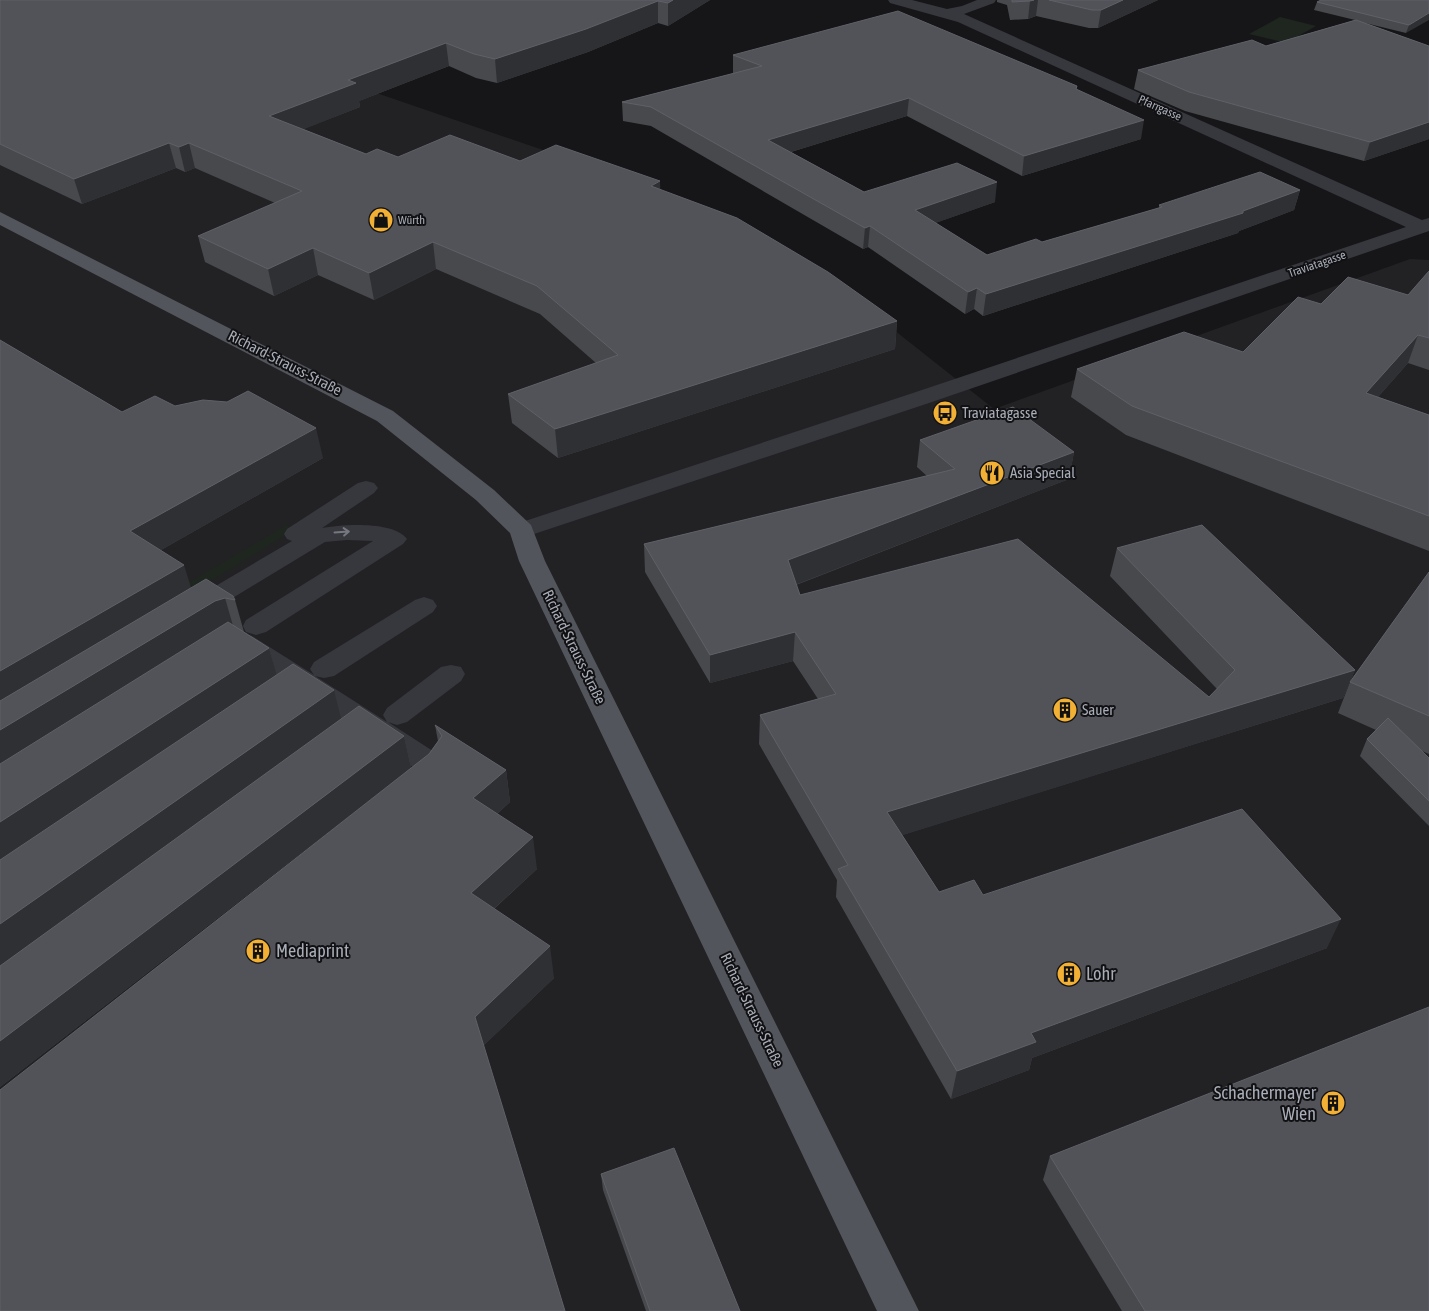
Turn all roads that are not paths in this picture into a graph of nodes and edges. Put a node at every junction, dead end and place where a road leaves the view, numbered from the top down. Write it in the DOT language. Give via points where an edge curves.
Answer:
graph roads {
  1 [pos="895,0"];
  2 [pos="989,0"];
  3 [pos="947,13"];
  4 [pos="0,218"];
  5 [pos="1422,230"];
  6 [pos="366,488"];
  7 [pos="522,530"];
  8 [pos="424,606"];
  9 [pos="256,626"];
  10 [pos="214,652"];
  11 [pos="451,674"];
  12 [pos="300,682"];
  13 [pos="397,715"];
  14 [pos="391,802"];
  15 [pos="898,1311"];
  1 -- 3 [label="street, Pfarrgasse"];
  2 -- 3 [label="street"];
  3 -- 5 [label="street, Pfarrgasse"];
  4 -- 7 [label="main road, Richard-Strauss-Straße" via="385,416 485,495"];
  5 -- 7 [label="street, Traviatagasse"];
  6 -- 9 [label="street, one-way" via="174,616 318,536 356,532 394,539"];
  7 -- 15 [label="main road, Richard-Strauss-Straße" via="532,561"];
  8 -- 12 [label="street"];
  10 -- 12 [label="street" via="235,640"];
  11 -- 13 [label="street"];
  12 -- 14 [label="street" via="353,731 426,761 431,768"];
}
